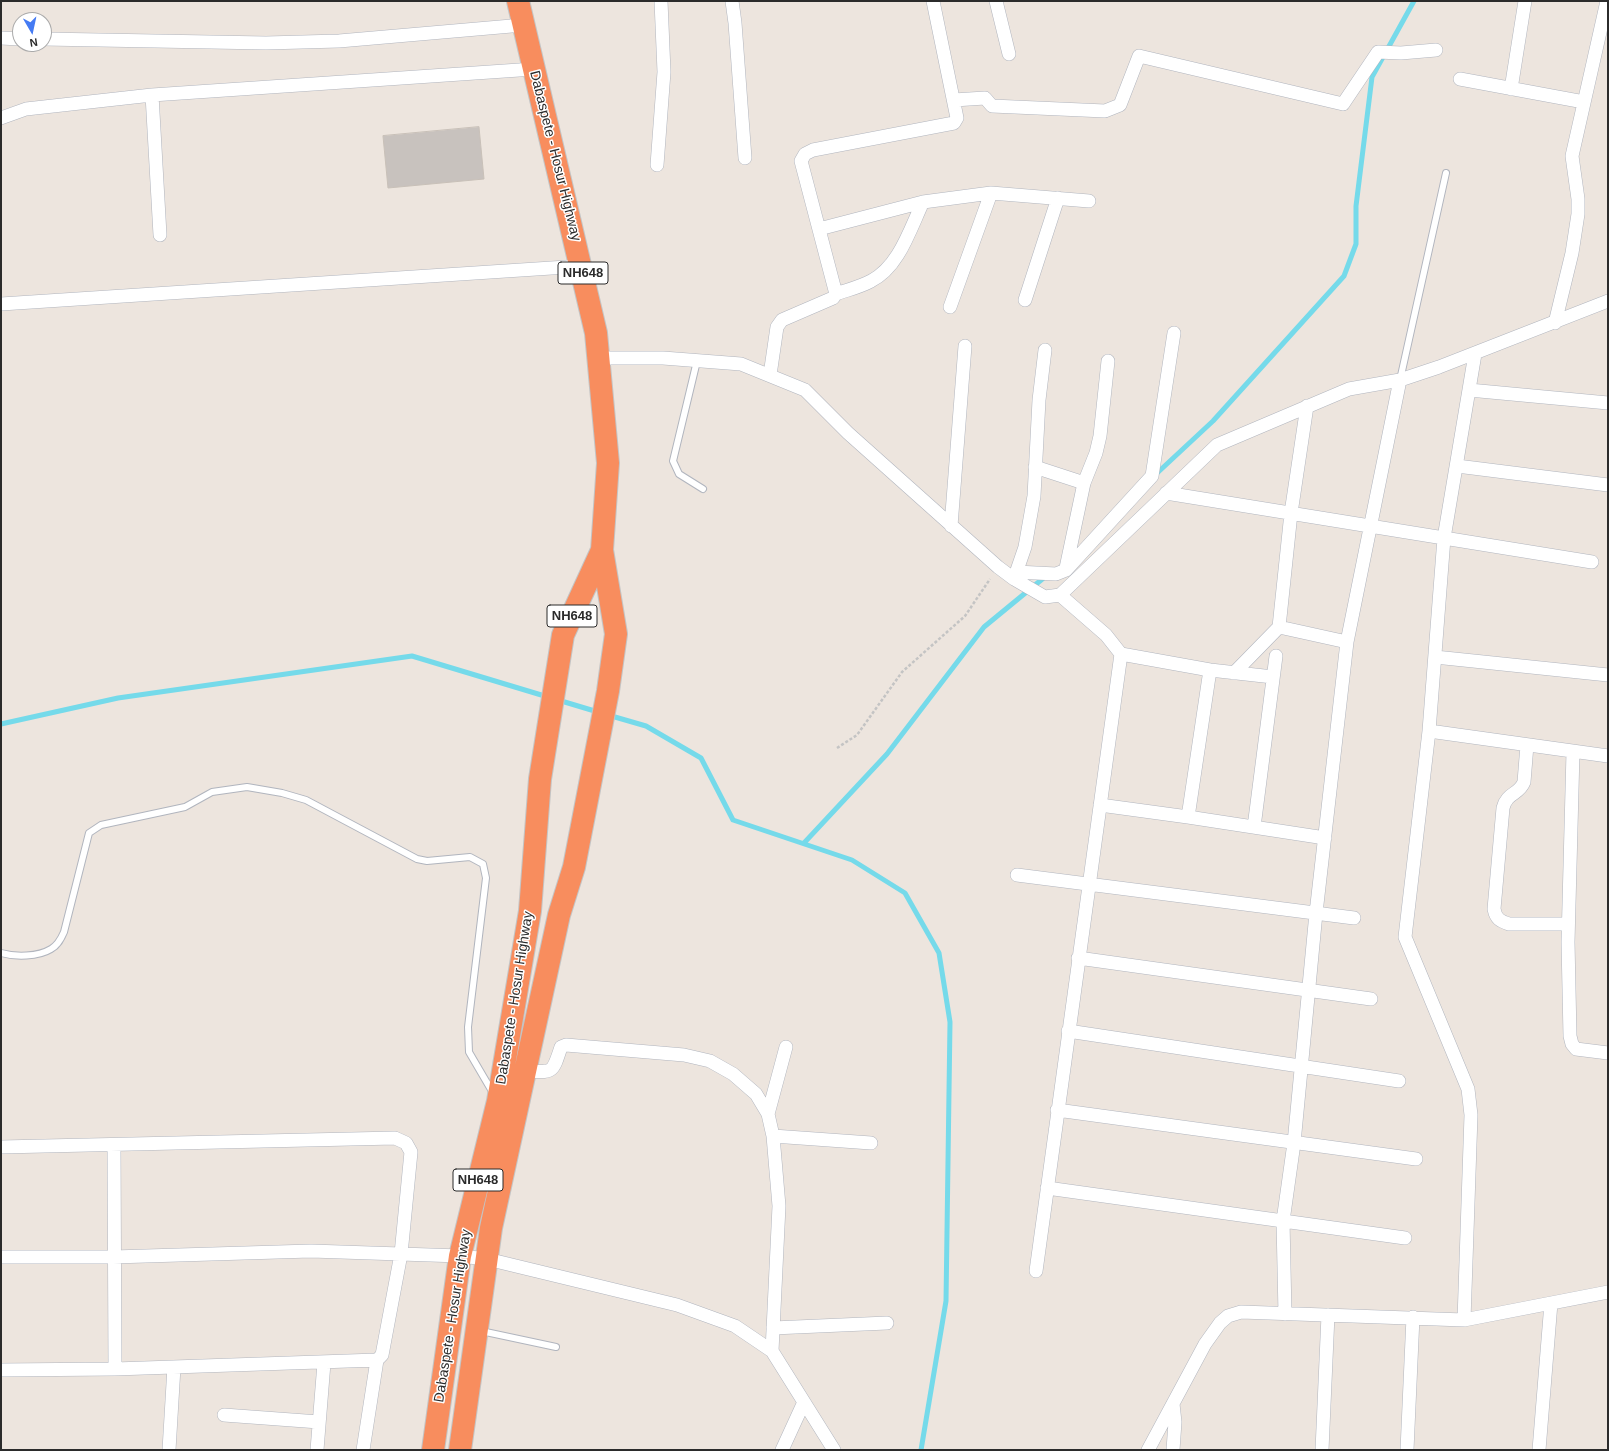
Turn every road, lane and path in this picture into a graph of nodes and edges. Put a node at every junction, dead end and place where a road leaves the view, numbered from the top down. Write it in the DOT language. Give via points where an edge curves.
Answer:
graph roads {
  1 [pos="518,1"];
  2 [pos="661,1"];
  3 [pos="732,1"];
  4 [pos="933,1"];
  5 [pos="996,1"];
  6 [pos="1525,1"];
  7 [pos="1607,1"];
  8 [pos="523,25"];
  9 [pos="1,38"];
  10 [pos="12,38"];
  11 [pos="52,39"];
  12 [pos="1436,50"];
  13 [pos="1009,54"];
  14 [pos="534,69"];
  15 [pos="1460,79"];
  16 [pos="1511,89"];
  17 [pos="152,95"];
  18 [pos="954,100"];
  19 [pos="1584,102"];
  20 [pos="1,118"];
  21 [pos="745,158"];
  22 [pos="657,165"];
  23 [pos="1446,173"];
  24 [pos="991,193"];
  25 [pos="1058,198"];
  26 [pos="1089,201"];
  27 [pos="922,202"];
  28 [pos="819,229"];
  29 [pos="160,235"];
  30 [pos="582,266"];
  31 [pos="836,294"];
  32 [pos="1025,300"];
  33 [pos="1608,302"];
  34 [pos="1,304"];
  35 [pos="950,307"];
  36 [pos="1555,322"];
  37 [pos="1174,333"];
  38 [pos="965,346"];
  39 [pos="1045,350"];
  40 [pos="1475,354"];
  41 [pos="599,358"];
  42 [pos="697,361"];
  43 [pos="1108,361"];
  44 [pos="770,375"];
  45 [pos="1400,380"];
  46 [pos="1469,390"];
  47 [pos="1608,403"];
  48 [pos="1308,406"];
  49 [pos="1035,466"];
  50 [pos="1456,466"];
  51 [pos="1084,483"];
  52 [pos="1608,485"];
  53 [pos="703,489"];
  54 [pos="1166,493"];
  55 [pos="1291,514"];
  56 [pos="950,526"];
  57 [pos="1371,526"];
  58 [pos="1444,538"];
  59 [pos="602,550"];
  60 [pos="1592,562"];
  61 [pos="998,567"];
  62 [pos="1066,570"];
  63 [pos="1016,577"];
  64 [pos="1060,595"];
  65 [pos="1279,627"];
  66 [pos="1347,642"];
  67 [pos="1121,654"];
  68 [pos="1276,656"];
  69 [pos="1435,657"];
  70 [pos="1210,670"];
  71 [pos="1234,673"];
  72 [pos="1608,675"];
  73 [pos="1273,677"];
  74 [pos="1429,731"];
  75 [pos="1527,745"];
  76 [pos="837,748"];
  77 [pos="1573,752"];
  78 [pos="1608,756"];
  79 [pos="1100,805"];
  80 [pos="1188,816"];
  81 [pos="1254,827"];
  82 [pos="1324,838"];
  83 [pos="1017,875"];
  84 [pos="1089,885"];
  85 [pos="530,911"];
  86 [pos="1316,913"];
  87 [pos="559,915"];
  88 [pos="1354,918"];
  89 [pos="1568,924"];
  90 [pos="1,953"];
  91 [pos="1078,958"];
  92 [pos="1308,990"];
  93 [pos="1371,999"];
  94 [pos="1068,1031"];
  95 [pos="786,1047"];
  96 [pos="1608,1053"];
  97 [pos="1302,1066"];
  98 [pos="525,1071"];
  99 [pos="1399,1081"];
  100 [pos="498,1101"];
  101 [pos="1057,1110"];
  102 [pos="768,1114"];
  103 [pos="773,1136"];
  104 [pos="871,1143"];
  105 [pos="1294,1143"];
  106 [pos="114,1145"];
  107 [pos="1,1147"];
  108 [pos="1416,1159"];
  109 [pos="1047,1188"];
  110 [pos="1283,1221"];
  111 [pos="1404,1238"];
  112 [pos="401,1254"];
  113 [pos="460,1256"];
  114 [pos="1,1257"];
  115 [pos="114,1257"];
  116 [pos="487,1259"];
  117 [pos="1036,1270"];
  118 [pos="1608,1292"];
  119 [pos="1551,1303"];
  120 [pos="1285,1314"];
  121 [pos="1328,1315"];
  122 [pos="1413,1317"];
  123 [pos="1464,1320"];
  124 [pos="888,1323"];
  125 [pos="773,1328"];
  126 [pos="477,1330"];
  127 [pos="556,1346"];
  128 [pos="772,1351"];
  129 [pos="378,1360"];
  130 [pos="324,1363"];
  131 [pos="174,1366"];
  132 [pos="115,1369"];
  133 [pos="1,1370"];
  134 [pos="804,1402"];
  135 [pos="1173,1404"];
  136 [pos="224,1415"];
  137 [pos="319,1422"];
  138 [pos="169,1450"];
  139 [pos="317,1450"];
  140 [pos="363,1450"];
  141 [pos="433,1450"];
  142 [pos="460,1450"];
  143 [pos="782,1450"];
  144 [pos="834,1450"];
  145 [pos="1148,1450"];
  146 [pos="1173,1450"];
  147 [pos="1322,1450"];
  148 [pos="1407,1450"];
  149 [pos="1539,1450"];
  1 -- 8 [label="highway, Dabaspete - Hosur Highway / NH648"];
  2 -- 22 [label="street" via="664,72"];
  3 -- 21 [label="street"];
  4 -- 18 [label="street"];
  5 -- 13 [label="street"];
  6 -- 16 [label="street"];
  7 -- 19 [label="street"];
  8 -- 11 [label="street" via="339,41 266,43"];
  8 -- 14 [label="highway, Dabaspete - Hosur Highway / NH648"];
  9 -- 10 [label="street"];
  12 -- 18 [label="street" via="1378,52 1343,104 1139,56 1120,105 1105,111 992,106 985,98"];
  14 -- 17 [label="street"];
  14 -- 30 [label="highway, Dabaspete - Hosur Highway / NH648"];
  15 -- 16 [label="street"];
  16 -- 19 [label="street"];
  17 -- 20 [label="street" via="26,109"];
  17 -- 29 [label="street"];
  18 -- 28 [label="street" via="957,118 954,123 813,150 805,154 801,161"];
  19 -- 36 [label="street" via="1572,156 1578,199 1577,222"];
  23 -- 45 [label="lane"];
  24 -- 25 [label="street"];
  24 -- 27 [label="street"];
  24 -- 35 [label="street"];
  25 -- 26 [label="street"];
  25 -- 32 [label="street"];
  27 -- 28 [label="street"];
  27 -- 31 [label="street" via="890,267 872,281"];
  28 -- 31 [label="street"];
  30 -- 34 [label="street"];
  30 -- 41 [label="highway, Dabaspete - Hosur Highway / NH648"];
  31 -- 44 [label="street" via="833,298 782,320 777,327"];
  33 -- 36 [label="street"];
  36 -- 40 [label="street"];
  37 -- 62 [label="street" via="1152,476"];
  38 -- 56 [label="street"];
  39 -- 49 [label="street"];
  40 -- 45 [label="street"];
  40 -- 46 [label="street"];
  41 -- 42 [label="street"];
  41 -- 59 [label="highway, Dabaspete - Hosur Highway / NH648" via="608,463"];
  42 -- 44 [label="street" via="741,364"];
  42 -- 53 [label="lane" via="673,461 679,474"];
  43 -- 51 [label="street" via="1100,436 1096,454"];
  44 -- 56 [label="street" via="805,390"];
  45 -- 48 [label="street" via="1349,389"];
  45 -- 57 [label="street"];
  46 -- 47 [label="street"];
  46 -- 50 [label="street"];
  48 -- 54 [label="street" via="1216,446"];
  48 -- 55 [label="street"];
  49 -- 51 [label="street"];
  49 -- 63 [label="street" via="1034,496 1025,547"];
  50 -- 52 [label="street"];
  50 -- 58 [label="street"];
  51 -- 62 [label="street"];
  54 -- 55 [label="street"];
  54 -- 64 [label="street"];
  55 -- 57 [label="street"];
  55 -- 65 [label="street"];
  56 -- 61 [label="street"];
  57 -- 58 [label="street"];
  57 -- 66 [label="street"];
  58 -- 60 [label="street"];
  58 -- 69 [label="street"];
  59 -- 85 [label="highway, Dabaspete - Hosur Highway / NH648" via="563,635 540,779"];
  59 -- 87 [label="highway, Dabaspete - Hosur Highway / NH648" via="616,634 608,691 574,867"];
  61 -- 63 [label="street"];
  61 -- 76 [label="path" via="965,616 902,672 857,735"];
  62 -- 63 [label="street" via="1056,574"];
  63 -- 64 [label="street" via="1045,597"];
  64 -- 67 [label="street" via="1106,635"];
  65 -- 66 [label="street"];
  65 -- 71 [label="street"];
  66 -- 82 [label="street"];
  67 -- 70 [label="street"];
  67 -- 79 [label="street"];
  68 -- 73 [label="street"];
  69 -- 72 [label="street"];
  69 -- 74 [label="street"];
  70 -- 71 [label="street"];
  70 -- 80 [label="street"];
  71 -- 73 [label="street"];
  73 -- 81 [label="street"];
  74 -- 75 [label="street"];
  74 -- 123 [label="street" via="1406,937 1468,1089 1471,1115"];
  75 -- 77 [label="street"];
  75 -- 89 [label="street" via="1522,788 1508,797 1503,808 1495,916 1501,922 1509,924"];
  77 -- 78 [label="street"];
  77 -- 89 [label="street"];
  79 -- 80 [label="street"];
  79 -- 84 [label="street"];
  80 -- 81 [label="street"];
  81 -- 82 [label="street"];
  82 -- 86 [label="street"];
  83 -- 84 [label="street"];
  84 -- 86 [label="street"];
  84 -- 91 [label="street"];
  85 -- 87 [label="highway"];
  85 -- 100 [label="highway, Dabaspete - Hosur Highway / NH648"];
  86 -- 88 [label="street"];
  86 -- 92 [label="street"];
  87 -- 98 [label="highway, NH648"];
  89 -- 96 [label="street" via="1572,1044 1576,1049"];
  90 -- 100 [label="lane" via="32,955 51,949 60,942 89,833 101,825 185,807 212,792 246,787 306,800 417,859 428,861 470,857 483,864 486,878 468,1027 469,1052"];
  91 -- 92 [label="street"];
  91 -- 94 [label="street"];
  92 -- 93 [label="street"];
  92 -- 97 [label="street"];
  94 -- 97 [label="street"];
  94 -- 101 [label="street"];
  95 -- 102 [label="street"];
  97 -- 99 [label="street"];
  97 -- 105 [label="street"];
  98 -- 102 [label="street" via="550,1071 554,1068 561,1047 566,1045 684,1055 710,1061 733,1074 756,1094"];
  98 -- 116 [label="highway, NH648" via="502,1174"];
  100 -- 113 [label="highway, Dabaspete - Hosur Highway / NH648"];
  101 -- 105 [label="street"];
  101 -- 109 [label="street"];
  102 -- 103 [label="street"];
  103 -- 104 [label="street"];
  103 -- 125 [label="street" via="779,1206"];
  105 -- 108 [label="street"];
  105 -- 110 [label="street"];
  106 -- 107 [label="street"];
  106 -- 112 [label="street" via="394,1138 406,1144 411,1152"];
  106 -- 115 [label="street"];
  109 -- 110 [label="street"];
  109 -- 117 [label="street"];
  110 -- 111 [label="street"];
  110 -- 120 [label="street"];
  112 -- 113 [label="street"];
  112 -- 115 [label="street" via="311,1251"];
  112 -- 129 [label="street" via="382,1354"];
  113 -- 116 [label="street"];
  113 -- 141 [label="highway, Dabaspete - Hosur Highway / NH648"];
  114 -- 115 [label="street"];
  115 -- 132 [label="street"];
  116 -- 126 [label="highway, NH648"];
  116 -- 128 [label="street" via="677,1305 735,1326"];
  118 -- 119 [label="street"];
  119 -- 123 [label="street"];
  119 -- 149 [label="street"];
  120 -- 121 [label="street"];
  120 -- 135 [label="street" via="1241,1312 1228,1316 1205,1344"];
  121 -- 122 [label="street"];
  121 -- 147 [label="street"];
  122 -- 123 [label="street"];
  122 -- 148 [label="street"];
  124 -- 125 [label="street"];
  125 -- 128 [label="street"];
  126 -- 127 [label="lane"];
  126 -- 142 [label="highway, NH648"];
  128 -- 134 [label="street"];
  129 -- 130 [label="street"];
  129 -- 140 [label="street"];
  130 -- 131 [label="street"];
  130 -- 137 [label="street"];
  131 -- 132 [label="street"];
  131 -- 138 [label="street"];
  132 -- 133 [label="street"];
  134 -- 143 [label="street"];
  134 -- 144 [label="street"];
  135 -- 145 [label="street"];
  135 -- 146 [label="street" via="1176,1422"];
  136 -- 137 [label="street"];
  137 -- 139 [label="street"];
}
